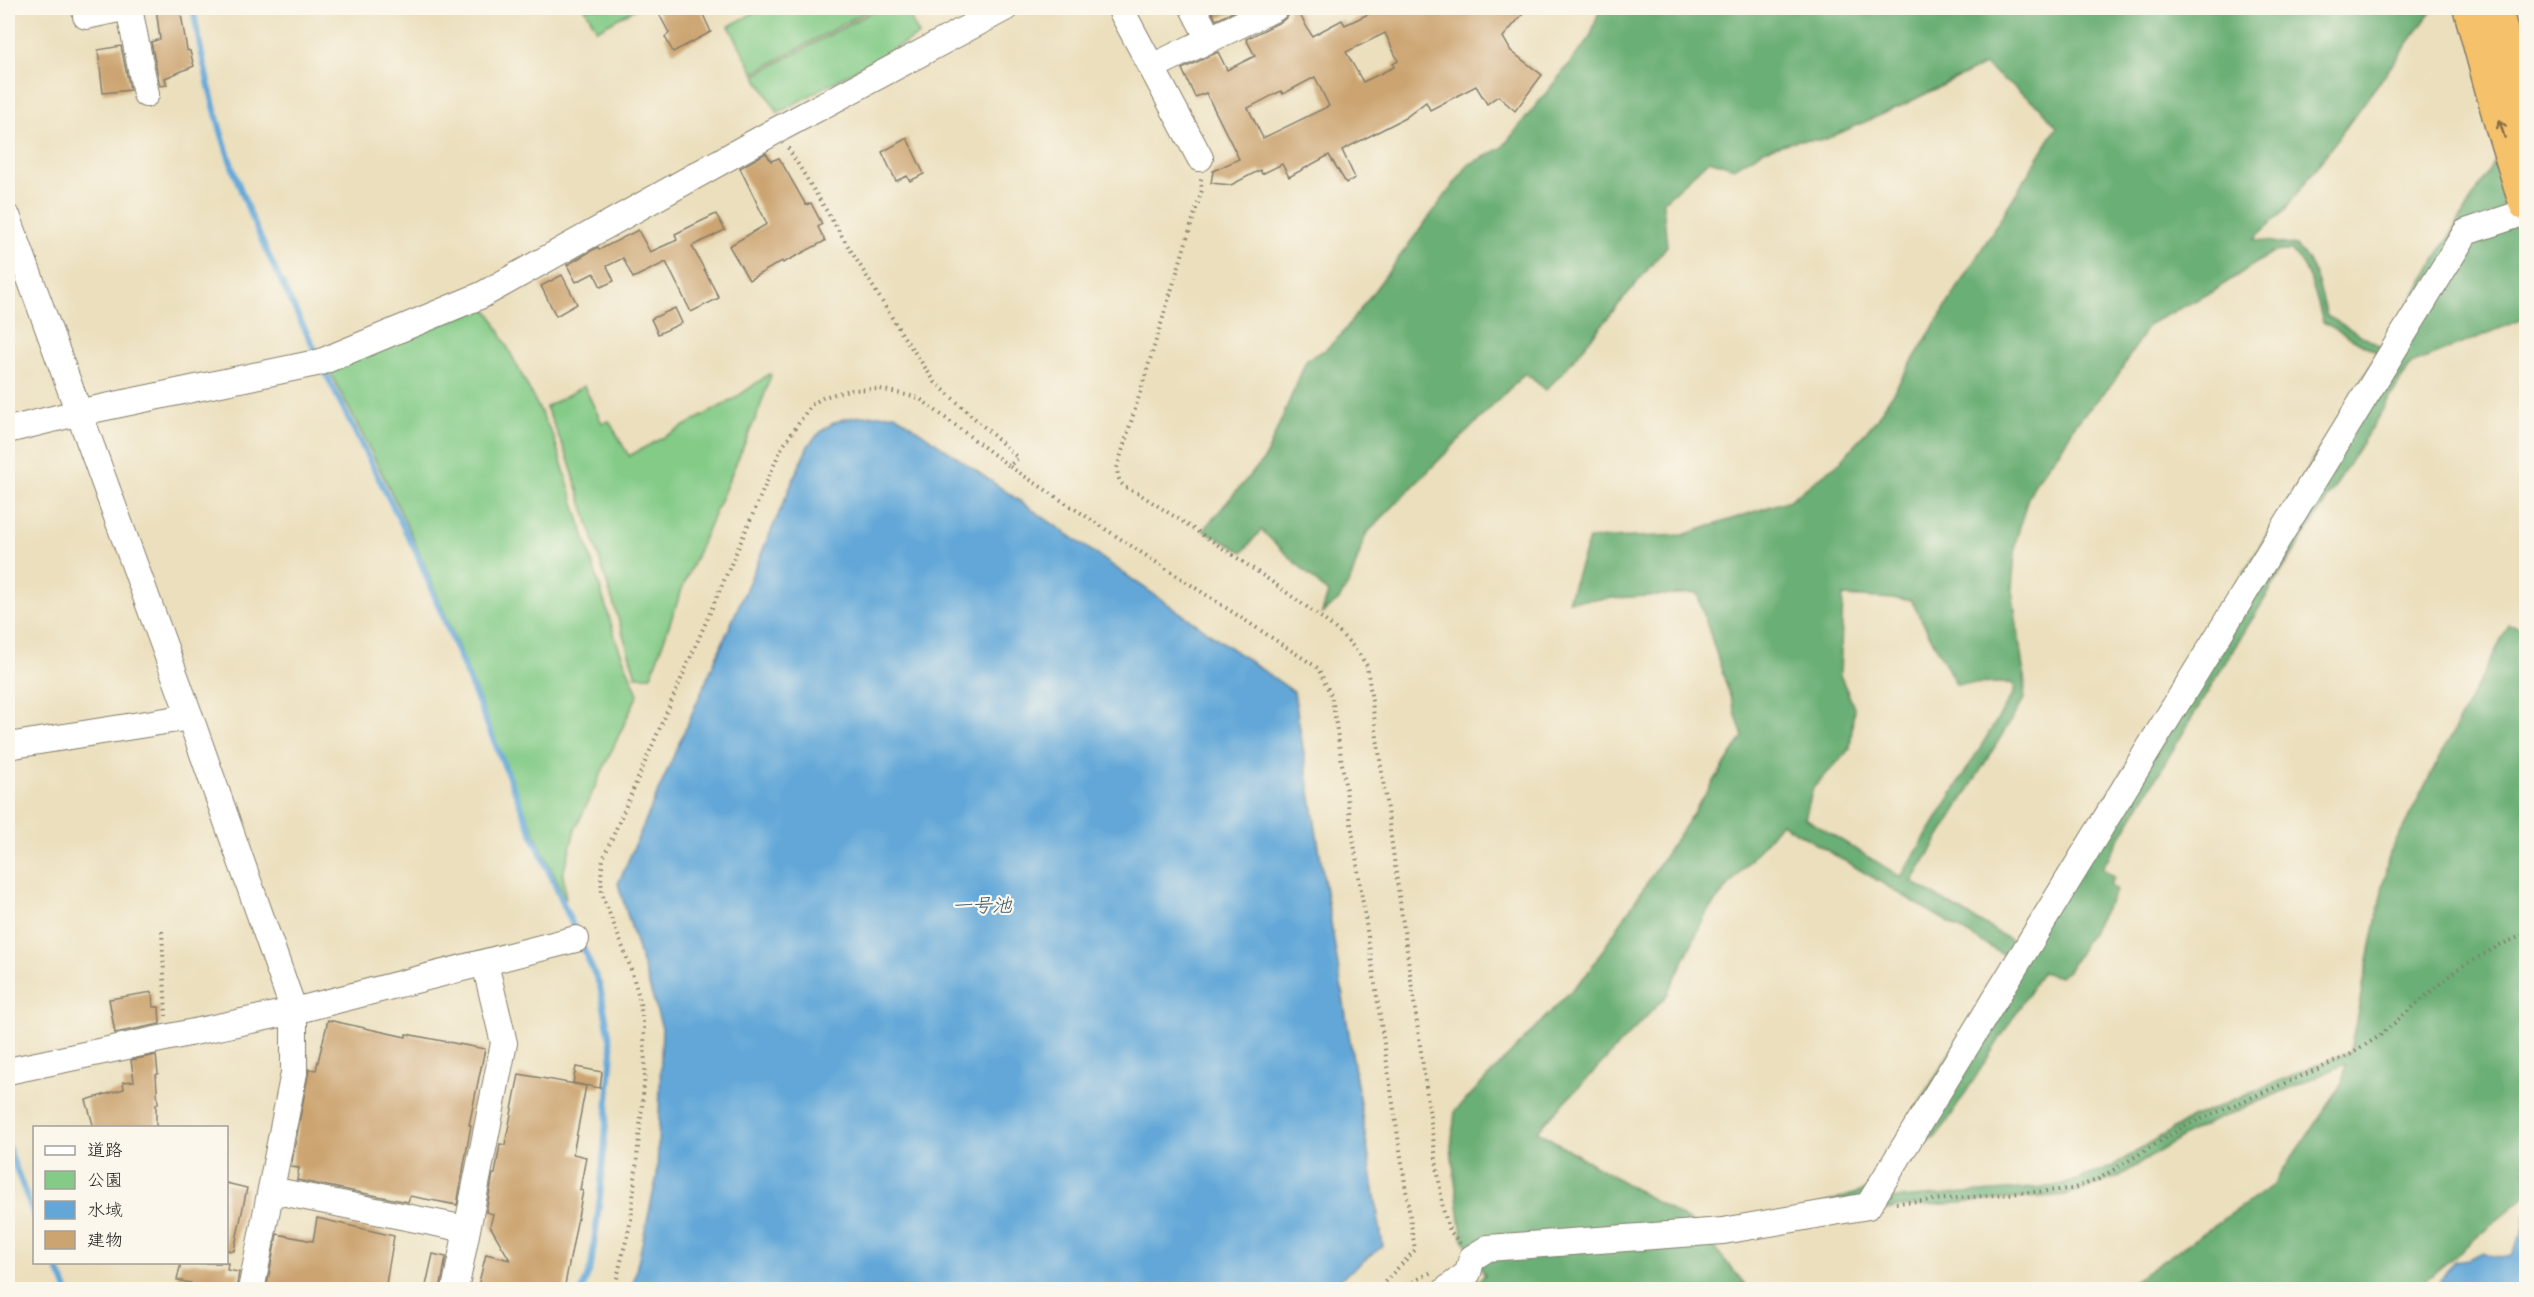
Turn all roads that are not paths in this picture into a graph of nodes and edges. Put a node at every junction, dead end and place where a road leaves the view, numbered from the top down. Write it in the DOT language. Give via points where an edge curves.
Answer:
graph roads {
  1 [pos="85,8"];
  2 [pos="123,8"];
  3 [pos="129,8"];
  4 [pos="1005,8"];
  5 [pos="1120,8"];
  6 [pos="1193,8"];
  7 [pos="1275,8"];
  8 [pos="2470,8"];
  9 [pos="2495,8"];
  10 [pos="1209,39"];
  11 [pos="1152,67"];
  12 [pos="146,94"];
  13 [pos="2526,125"];
  14 [pos="1200,158"];
  15 [pos="2526,204"];
  16 [pos="2526,212"];
  17 [pos="8,218"];
  18 [pos="77,413"];
  19 [pos="8,430"];
  20 [pos="190,717"];
  21 [pos="8,746"];
  22 [pos="576,939"];
  23 [pos="487,972"];
  24 [pos="294,1011"];
  25 [pos="8,1071"];
  26 [pos="271,1190"];
  27 [pos="466,1229"];
  28 [pos="251,1290"];
  29 [pos="454,1290"];
  30 [pos="1446,1290"];
  1 -- 2 [label="street" via="86,16"];
  3 -- 12 [label="street"];
  4 -- 18 [label="street" via="482,295 321,362"];
  5 -- 11 [label="street"];
  6 -- 10 [label="street"];
  7 -- 10 [label="street"];
  15 -- 8 [label="highway, one-way"];
  9 -- 13 [label="highway"];
  10 -- 11 [label="street"];
  11 -- 14 [label="street"];
  16 -- 30 [label="street" via="2466,232 1868,1206 1723,1231 1488,1248 1472,1258 1468,1273"];
  17 -- 18 [label="street"];
  18 -- 19 [label="street"];
  18 -- 20 [label="street"];
  20 -- 21 [label="street"];
  20 -- 24 [label="street"];
  22 -- 24 [label="street"];
  23 -- 27 [label="street" via="504,1043"];
  24 -- 25 [label="street"];
  24 -- 26 [label="street" via="294,1073"];
  26 -- 27 [label="street"];
  26 -- 28 [label="street"];
  27 -- 29 [label="street"];
}
